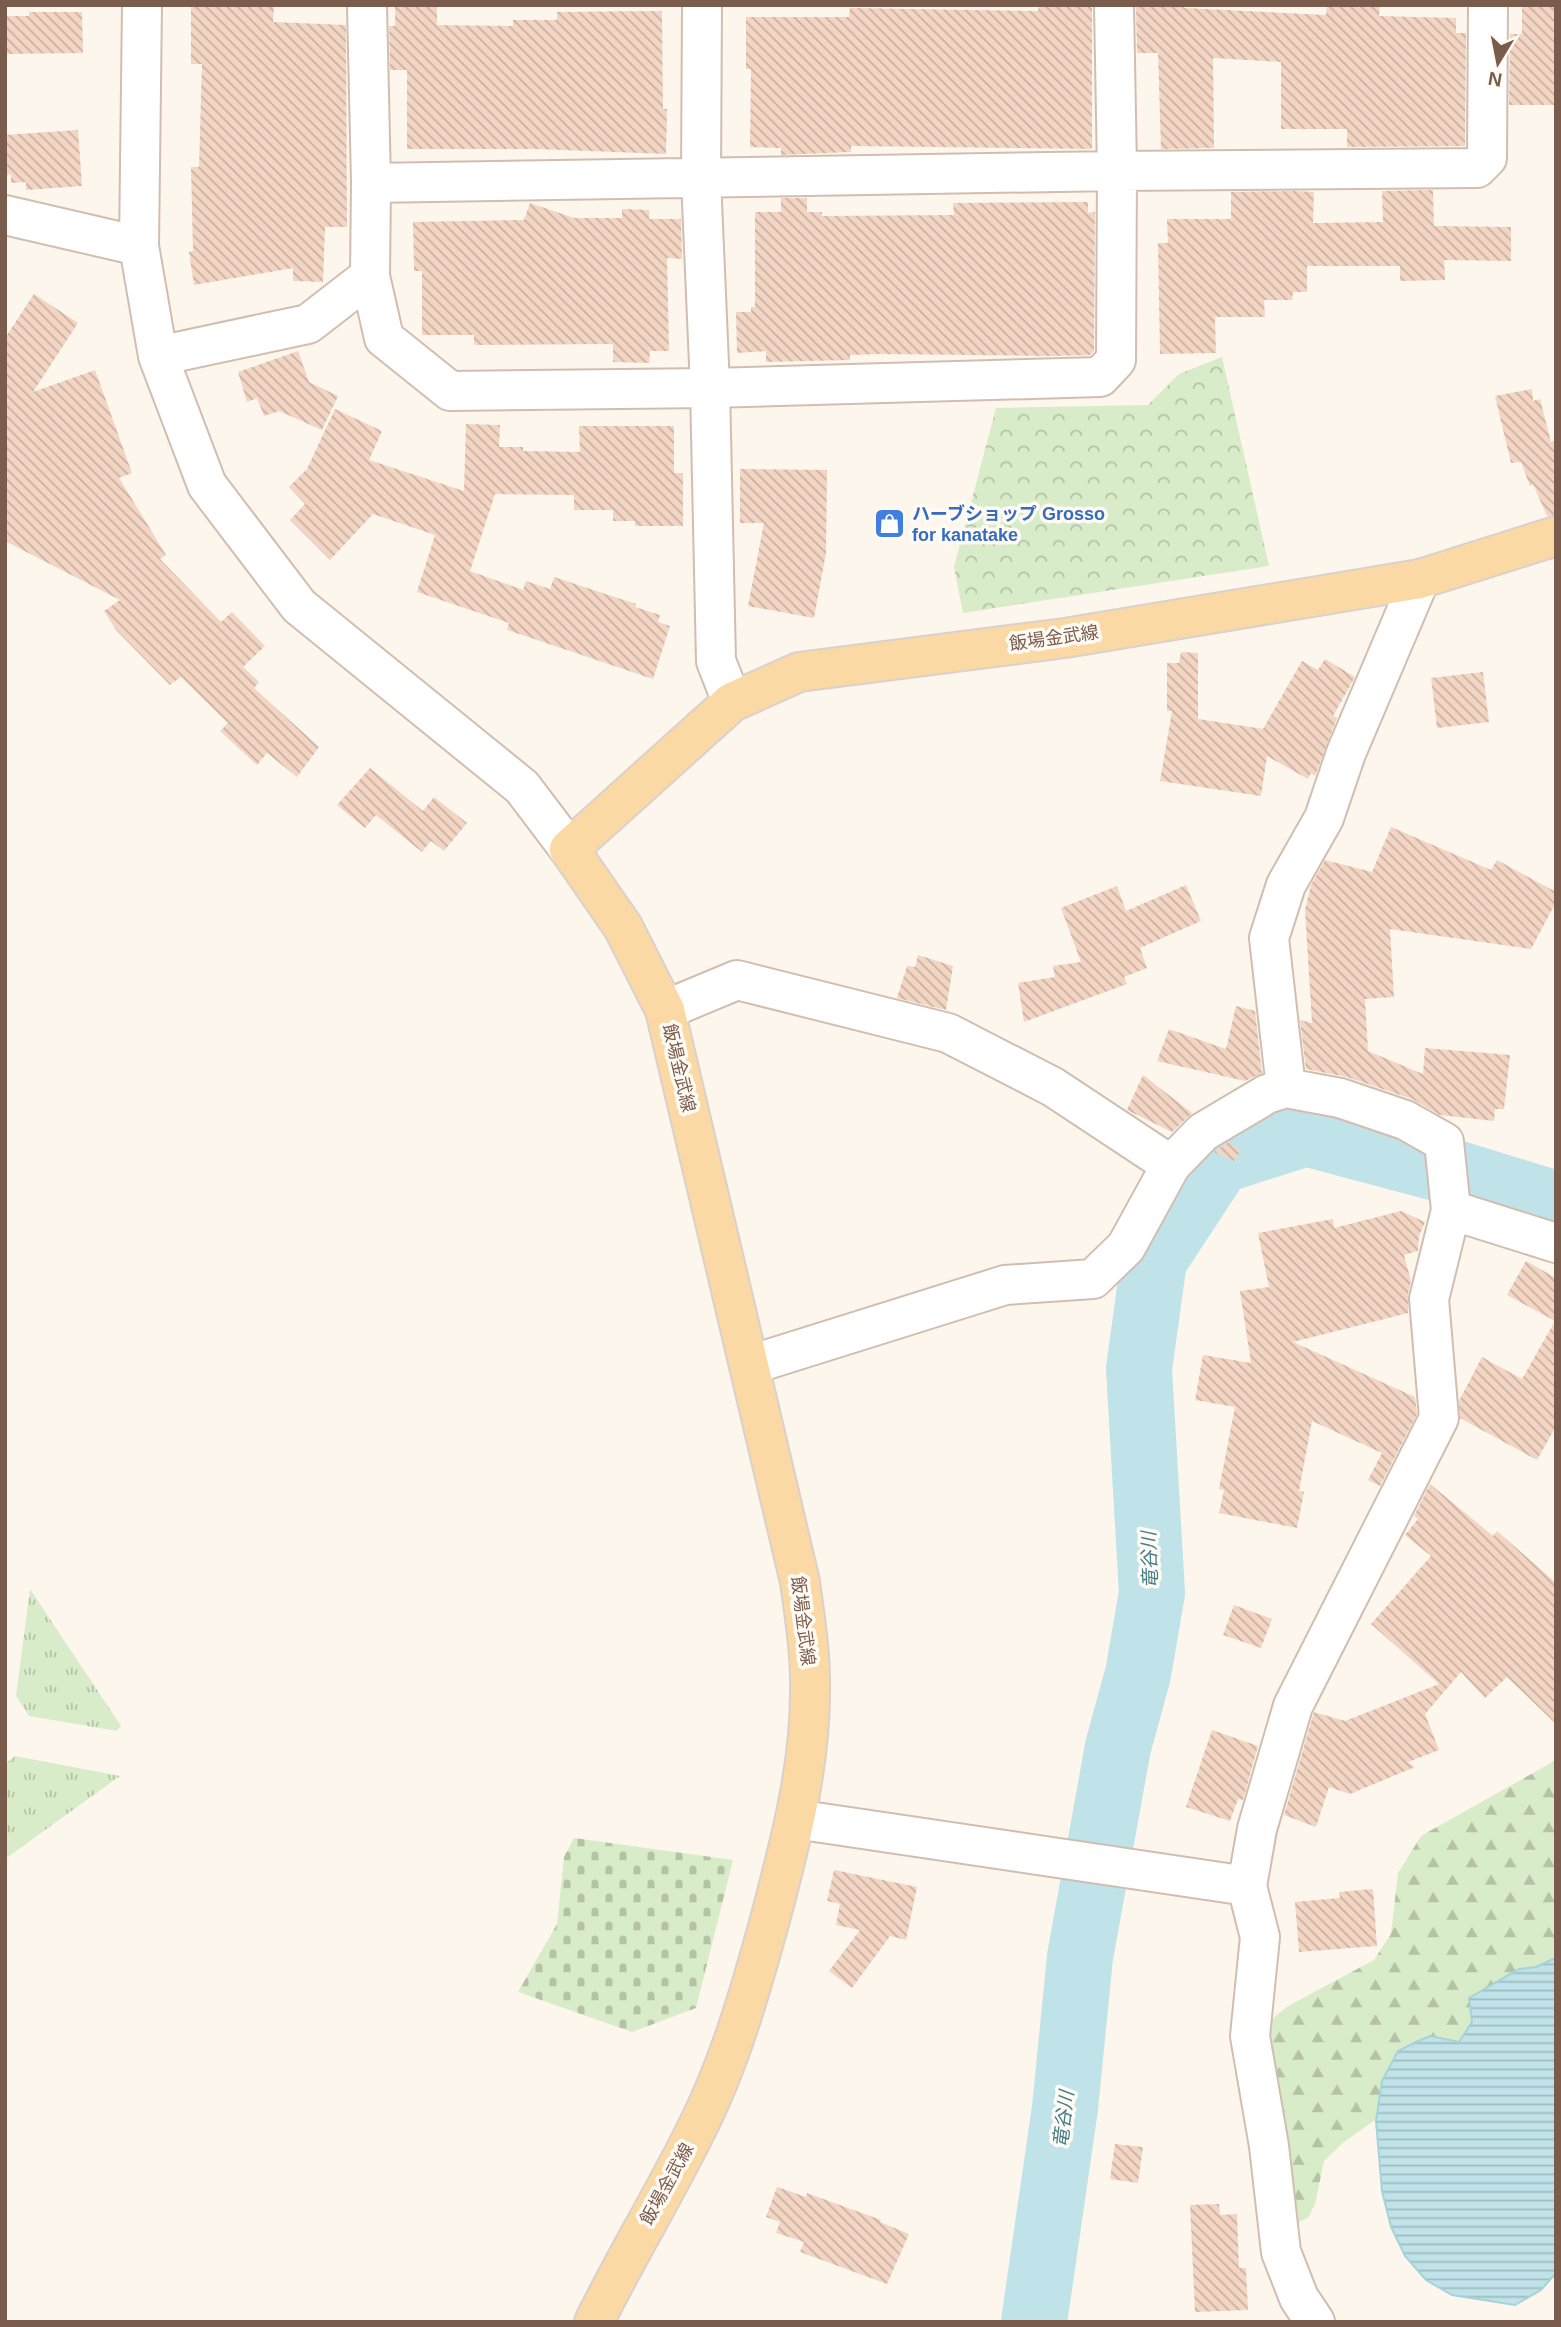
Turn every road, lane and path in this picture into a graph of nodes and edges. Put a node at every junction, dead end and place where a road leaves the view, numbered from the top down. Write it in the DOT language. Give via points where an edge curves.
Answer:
graph roads {
  1 [pos="142,5"];
  2 [pos="367,5"];
  3 [pos="702,5"];
  4 [pos="1114,5"];
  5 [pos="1488,5"];
  6 [pos="1117,171"];
  7 [pos="701,178"];
  8 [pos="371,183"];
  9 [pos="5,215"];
  10 [pos="139,246"];
  11 [pos="370,276"];
  12 [pos="158,356"];
  13 [pos="710,388"];
  14 [pos="1556,536"];
  15 [pos="1420,579"];
  16 [pos="732,702"];
  17 [pos="569,849"];
  18 [pos="665,1010"];
  19 [pos="1286,1088"];
  20 [pos="1171,1165"];
  21 [pos="1451,1210"];
  22 [pos="1556,1243"];
  23 [pos="750,1365"];
  24 [pos="794,1819"];
  25 [pos="1247,1886"];
  26 [pos="594,2322"];
  27 [pos="1315,2322"];
  1 -- 10 [label="street"];
  2 -- 8 [label="street"];
  3 -- 7 [label="street"];
  4 -- 6 [label="street"];
  5 -- 6 [label="street" via="1487,158 1477,168"];
  6 -- 7 [label="street"];
  6 -- 13 [label="street" via="1116,360 1100,377"];
  7 -- 8 [label="street"];
  7 -- 13 [label="street"];
  8 -- 11 [label="street"];
  9 -- 10 [label="street"];
  10 -- 12 [label="street"];
  11 -- 12 [label="street" via="308,324"];
  11 -- 13 [label="street" via="384,338 450,391"];
  12 -- 17 [label="street" via="207,485 299,606 522,787"];
  13 -- 16 [label="street" via="716,661"];
  14 -- 15 [label="main road, 飯場金武線"];
  15 -- 16 [label="main road, 飯場金武線" via="1065,638 799,672"];
  15 -- 19 [label="street" via="1346,753 1324,818 1286,885 1269,938"];
  16 -- 17 [label="main road, 飯場金武線"];
  17 -- 18 [label="main road, 飯場金武線" via="623,927"];
  18 -- 20 [label="street" via="737,980 948,1033 1053,1087"];
  18 -- 23 [label="main road, 飯場金武線"];
  19 -- 20 [label="street" via="1267,1094 1203,1132"];
  19 -- 21 [label="street" via="1378,1109 1444,1142"];
  20 -- 23 [label="street" via="1126,1247 1093,1279 1005,1285"];
  21 -- 22 [label="street"];
  21 -- 25 [label="street" via="1429,1299 1439,1418 1293,1706 1257,1829"];
  23 -- 24 [label="main road, 飯場金武線" via="808,1637 810,1694"];
  24 -- 25 [label="street"];
  24 -- 26 [label="main road, 飯場金武線" via="753,1981 731,2047 697,2129"];
  25 -- 27 [label="street" via="1260,1937 1250,2036 1281,2252 1299,2298"];
}
